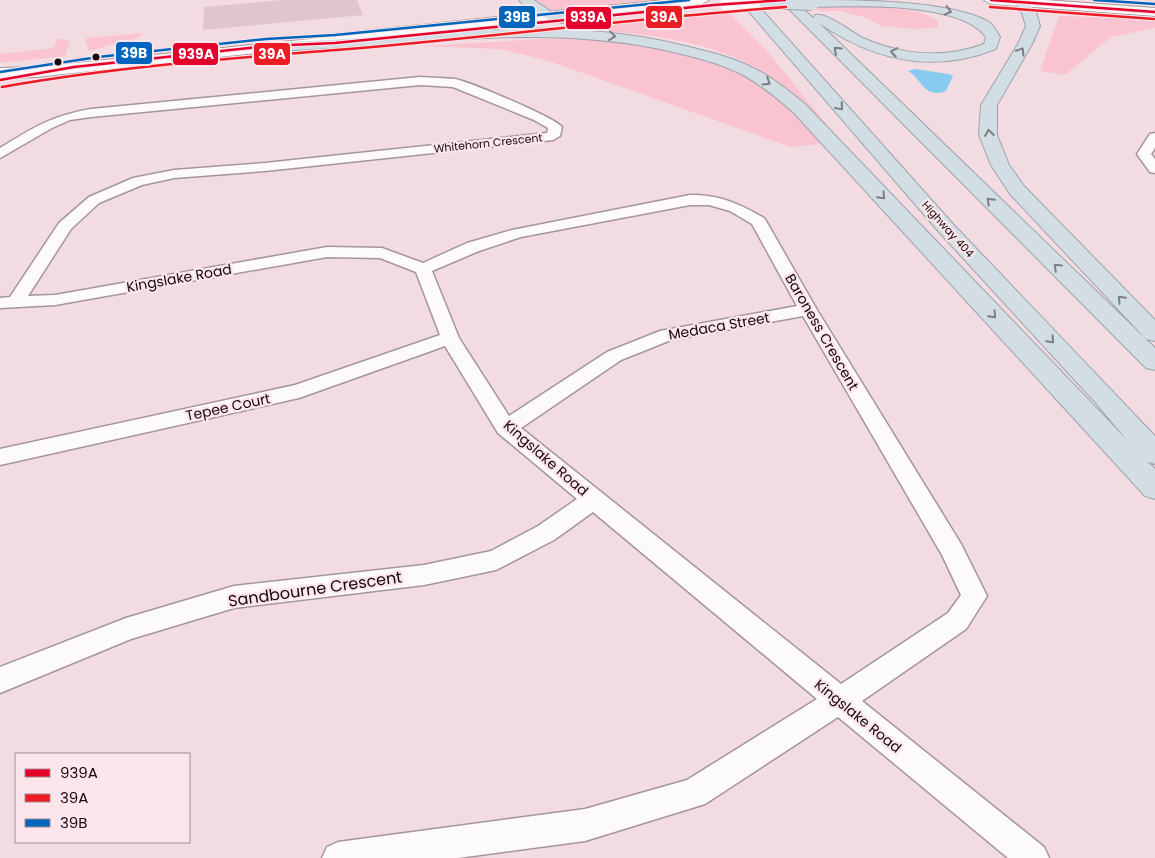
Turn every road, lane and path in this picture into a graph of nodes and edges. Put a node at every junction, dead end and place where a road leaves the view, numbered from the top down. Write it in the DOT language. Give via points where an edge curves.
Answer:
graph roads {
  1 [pos="520,0"];
  2 [pos="526,0"];
  3 [pos="730,0"];
  4 [pos="746,0"];
  5 [pos="779,0"];
  6 [pos="794,0"];
  7 [pos="991,0"];
  8 [pos="1081,0"];
  9 [pos="1020,1"];
  10 [pos="708,2"];
  11 [pos="1155,7"];
  12 [pos="1155,12"];
  13 [pos="546,16"];
  14 [pos="581,18"];
  15 [pos="474,24"];
  16 [pos="774,30"];
  17 [pos="310,43"];
  18 [pos="267,47"];
  19 [pos="36,72"];
  20 [pos="0,73"];
  21 [pos="0,80"];
  22 [pos="1155,137"];
  23 [pos="0,154"];
  24 [pos="1155,169"];
  25 [pos="423,269"];
  26 [pos="8,303"];
  27 [pos="808,310"];
  28 [pos="1155,334"];
  29 [pos="450,338"];
  30 [pos="1155,362"];
  31 [pos="506,428"];
  32 [pos="1155,454"];
  33 [pos="0,456"];
  34 [pos="1155,488"];
  35 [pos="594,499"];
  36 [pos="0,680"];
  37 [pos="840,700"];
  38 [pos="338,858"];
  39 [pos="1033,858"];
  1 -- 15 [label="highway" via="522,9 518,13"];
  2 -- 13 [label="highway"];
  3 -- 16 [label="highway"];
  4 -- 16 [label="highway, Highway 404"];
  5 -- 6 [label="highway, one-way, bridge" via="812,2 891,4 944,10 969,17 985,26 993,37 991,46 960,56 890,52 858,42 832,28"];
  5 -- 10 [label="main road, bridge"];
  30 -- 5 [label="highway, one-way"];
  7 -- 9 [label="main road"];
  8 -- 11 [label="main road"];
  9 -- 12 [label="main road"];
  28 -- 9 [label="highway, one-way" via="1017,190 1000,165 988,135 989,105 1033,26 1029,12"];
  10 -- 13 [label="main road"];
  10 -- 14 [label="main road"];
  13 -- 14 [label="highway"];
  13 -- 15 [label="main road"];
  14 -- 17 [label="main road"];
  15 -- 17 [label="main road"];
  16 -- 32 [label="highway, Highway 404, one-way" via="946,228"];
  17 -- 18 [label="main road"];
  18 -- 19 [label="main road"];
  18 -- 34 [label="highway, one-way" via="317,47 544,32 601,34 686,49 752,73 799,108"];
  19 -- 20 [label="main road"];
  19 -- 21 [label="main road"];
  22 -- 24 [label="street" via="1144,154"];
  23 -- 26 [label="street, Whitehorn Crescent" via="47,125 67,117 420,81 455,83 539,116 555,127 553,136 174,174 138,181 94,200 65,226"];
  25 -- 26 [label="street, Kingslake Road" via="382,253 327,252 55,300"];
  25 -- 27 [label="street, Baroness Crescent" via="473,247 518,233 690,200 710,200 735,208 758,221"];
  25 -- 29 [label="street, Kingslake Road"];
  27 -- 31 [label="street, Medaca Street" via="668,335 614,356"];
  27 -- 37 [label="street, Baroness Crescent" via="952,551 974,596 957,621"];
  29 -- 31 [label="street, Kingslake Road"];
  29 -- 33 [label="street, Tepee Court" via="298,391"];
  31 -- 35 [label="street, Kingslake Road"];
  35 -- 36 [label="street, Sandbourne Crescent" via="546,534 496,560 424,574 234,597 126,629"];
  35 -- 37 [label="street, Kingslake Road"];
  37 -- 38 [label="street" via="694,794 585,825"];
  37 -- 39 [label="street, Kingslake Road"];
}
